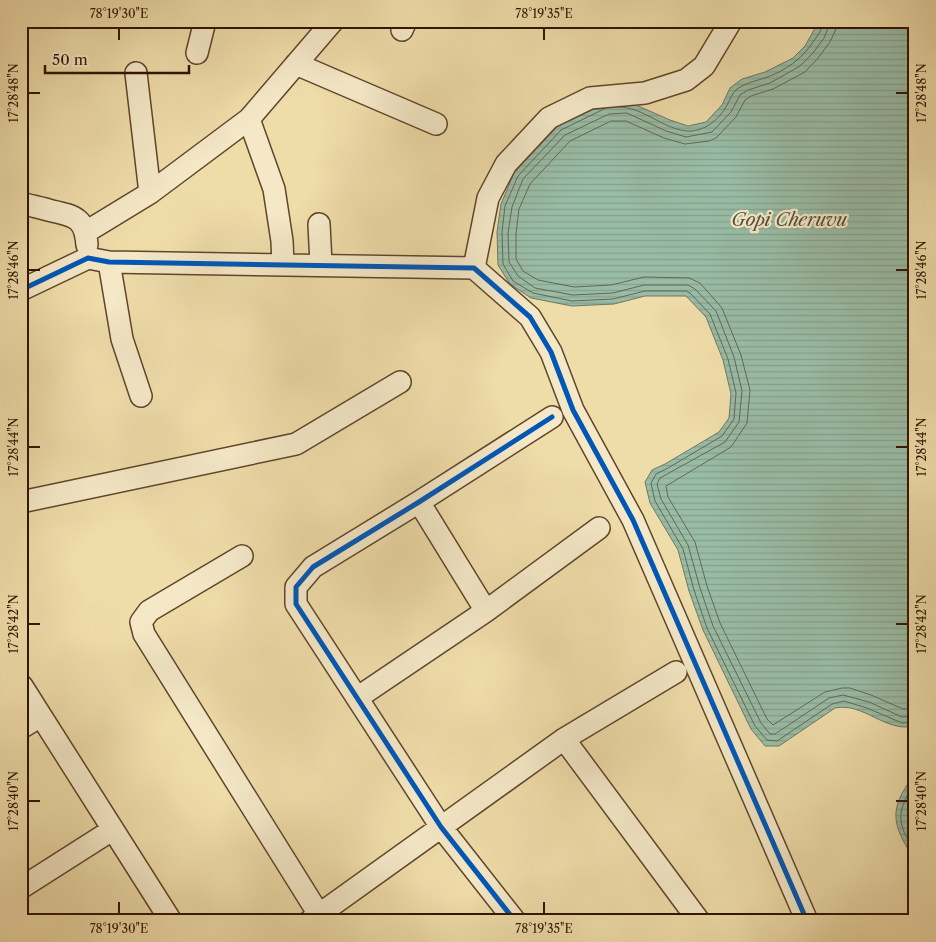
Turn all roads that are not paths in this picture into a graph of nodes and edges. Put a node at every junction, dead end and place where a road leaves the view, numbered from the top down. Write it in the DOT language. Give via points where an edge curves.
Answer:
graph roads {
  1 [pos="205,21"];
  2 [pos="333,21"];
  3 [pos="731,21"];
  4 [pos="197,53"];
  5 [pos="296,64"];
  6 [pos="136,73"];
  7 [pos="250,119"];
  8 [pos="436,124"];
  9 [pos="150,194"];
  10 [pos="21,203"];
  11 [pos="318,224"];
  12 [pos="86,232"];
  13 [pos="88,258"];
  14 [pos="109,262"];
  15 [pos="283,264"];
  16 [pos="321,264"];
  17 [pos="474,268"];
  18 [pos="21,290"];
  19 [pos="400,382"];
  20 [pos="141,396"];
  21 [pos="552,417"];
  22 [pos="21,502"];
  23 [pos="420,502"];
  24 [pos="599,528"];
  25 [pos="242,556"];
  26 [pos="486,611"];
  27 [pos="676,672"];
  28 [pos="22,686"];
  29 [pos="357,698"];
  30 [pos="41,716"];
  31 [pos="21,728"];
  32 [pos="564,739"];
  33 [pos="441,827"];
  34 [pos="112,830"];
  35 [pos="21,888"];
  36 [pos="317,919"];
  37 [pos="171,921"];
  38 [pos="515,921"];
  39 [pos="699,921"];
  40 [pos="807,921"];
  1 -- 4 [label="street"];
  2 -- 5 [label="street"];
  3 -- 17 [label="street" via="704,66 686,80 645,93 590,98 548,118 506,164 488,198"];
  5 -- 7 [label="street"];
  5 -- 8 [label="street"];
  6 -- 9 [label="street"];
  7 -- 9 [label="street"];
  7 -- 15 [label="street" via="274,189"];
  9 -- 12 [label="street"];
  10 -- 12 [label="street" via="72,215"];
  11 -- 16 [label="street"];
  12 -- 13 [label="street"];
  13 -- 14 [label="street"];
  13 -- 18 [label="street"];
  14 -- 15 [label="street"];
  14 -- 20 [label="street" via="122,339"];
  15 -- 16 [label="street"];
  16 -- 17 [label="street"];
  17 -- 40 [label="street" via="530,317 551,352 573,410 633,520"];
  19 -- 22 [label="street" via="296,444"];
  21 -- 23 [label="street"];
  23 -- 26 [label="street"];
  23 -- 29 [label="street" via="313,567 296,587 296,604"];
  24 -- 26 [label="street"];
  25 -- 36 [label="street" via="149,611 141,622 144,634"];
  26 -- 29 [label="street"];
  27 -- 32 [label="street"];
  28 -- 30 [label="street"];
  29 -- 33 [label="street"];
  30 -- 31 [label="street"];
  30 -- 34 [label="street"];
  32 -- 33 [label="street"];
  32 -- 39 [label="street"];
  33 -- 36 [label="street"];
  33 -- 38 [label="street"];
  34 -- 35 [label="street"];
  34 -- 37 [label="street"];
}
